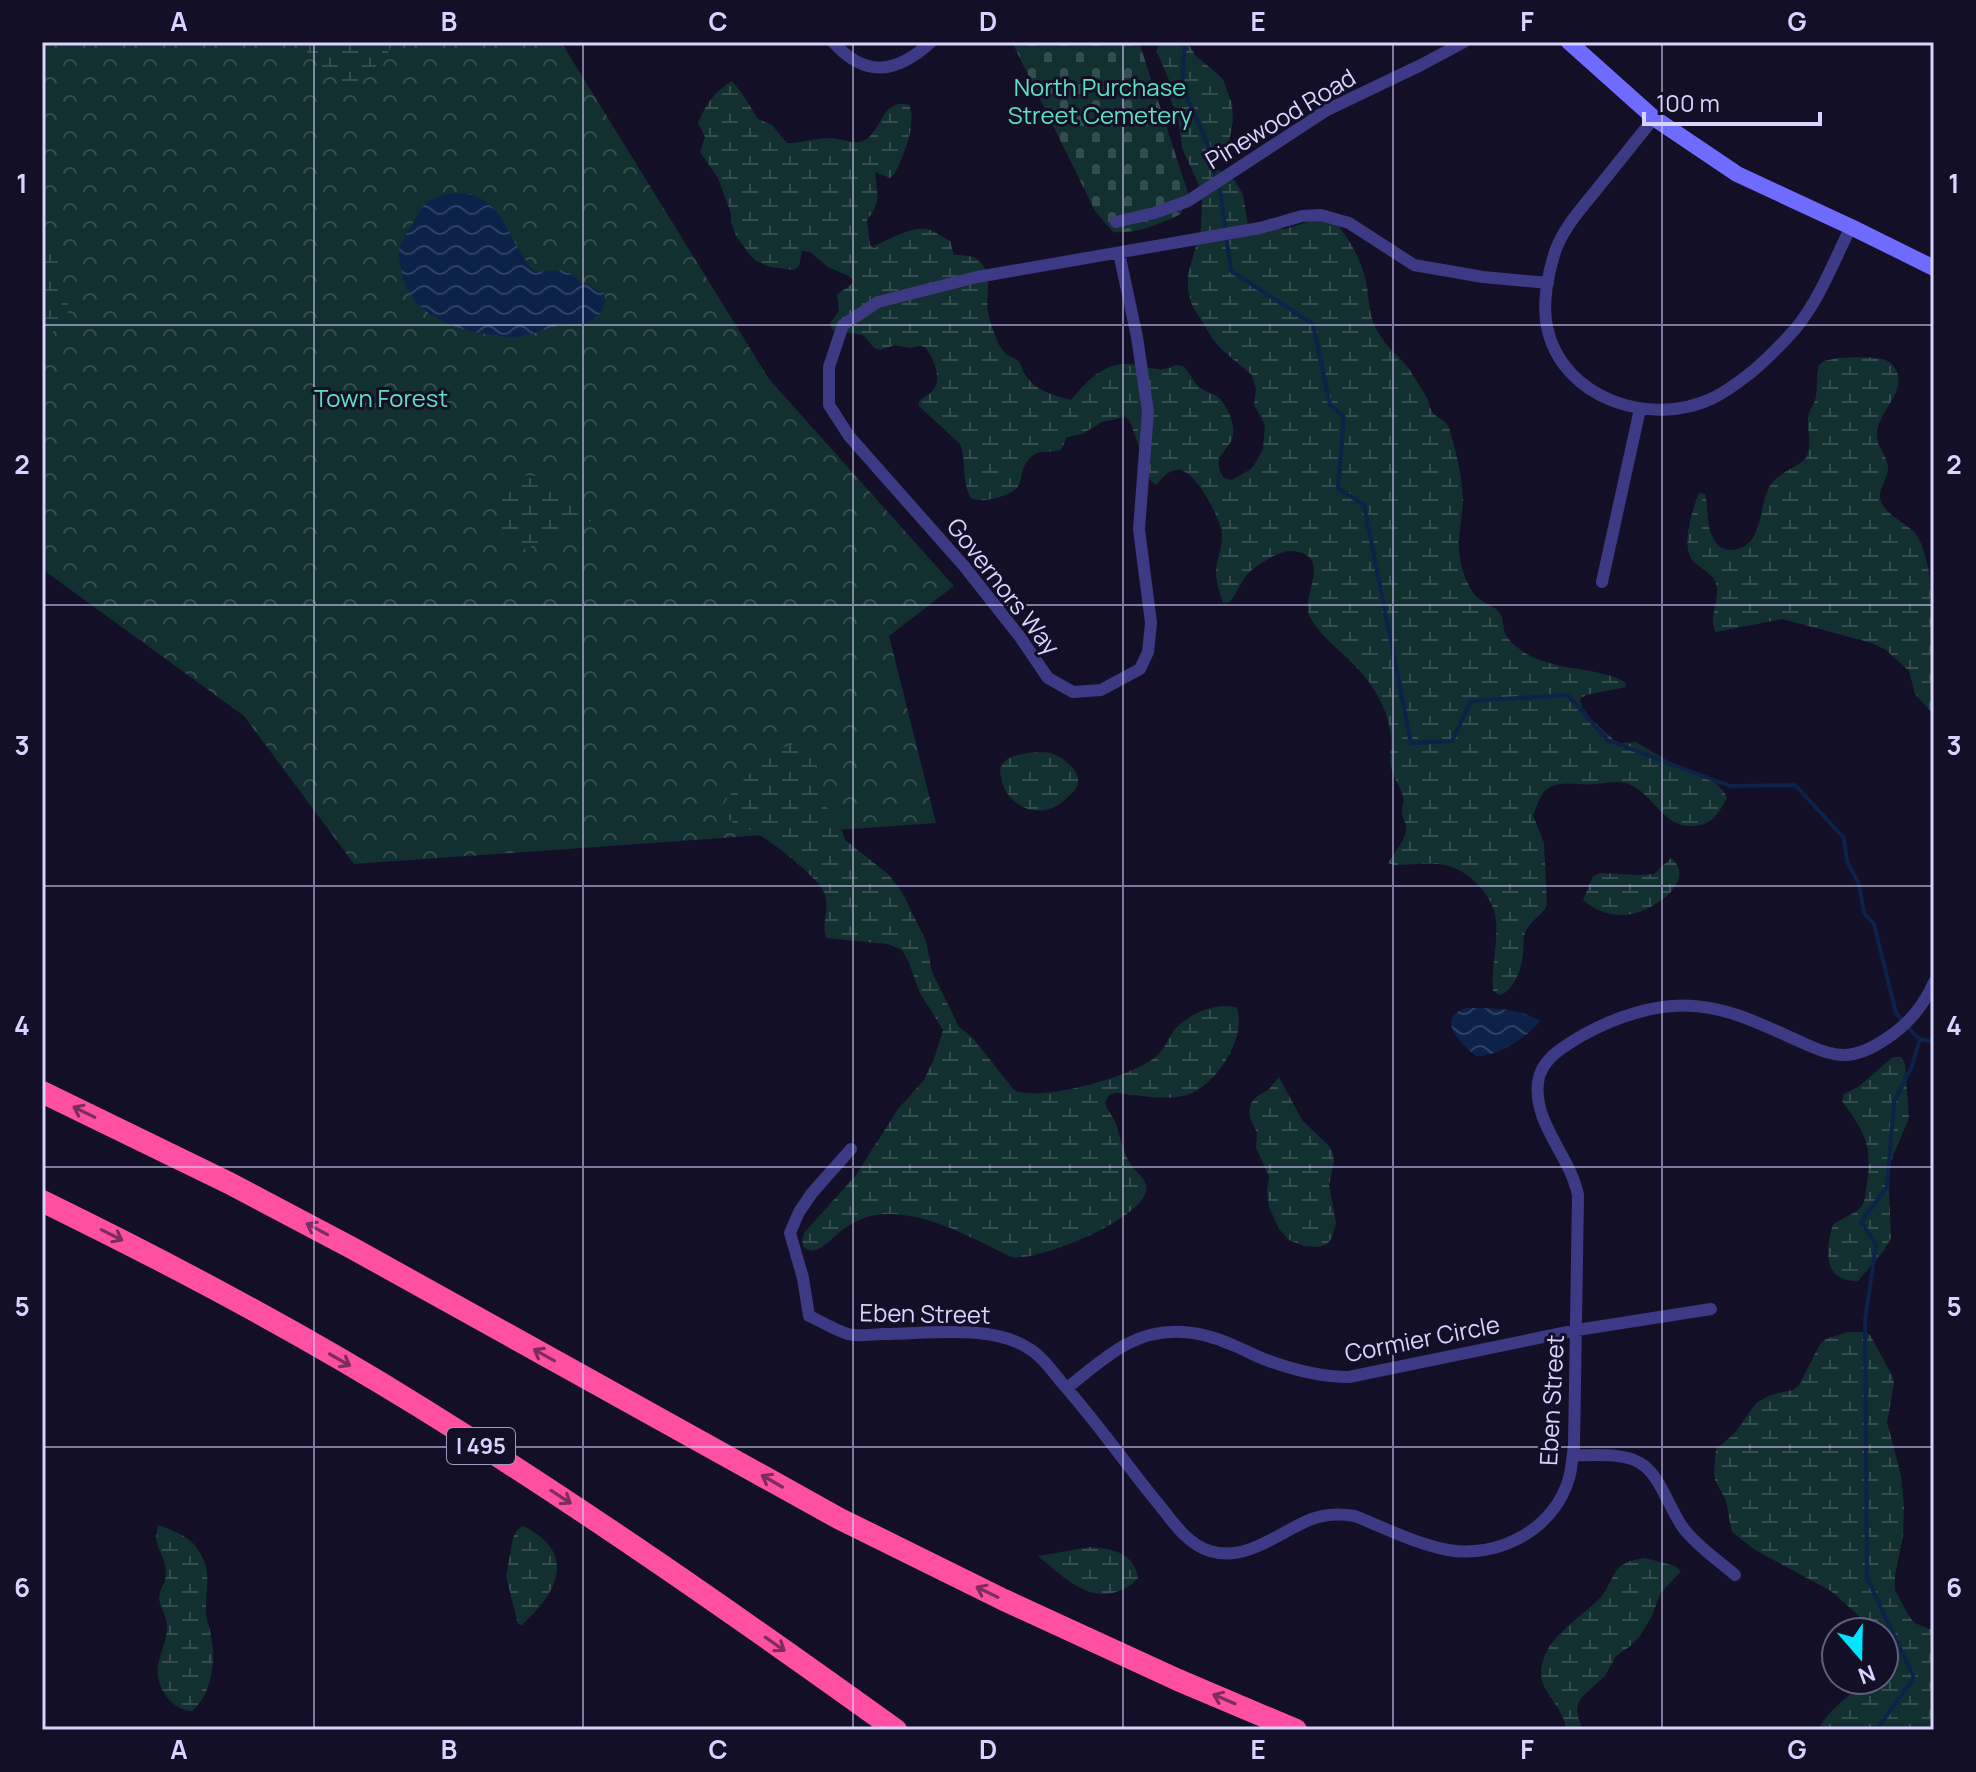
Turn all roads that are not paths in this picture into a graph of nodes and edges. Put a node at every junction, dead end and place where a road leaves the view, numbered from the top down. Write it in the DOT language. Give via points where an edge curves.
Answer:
graph roads {
  1 [pos="833,42"];
  2 [pos="931,42"];
  3 [pos="1464,42"];
  4 [pos="1569,42"];
  5 [pos="1654,118"];
  6 [pos="1116,222"];
  7 [pos="1851,227"];
  8 [pos="1119,253"];
  9 [pos="1934,268"];
  10 [pos="1548,283"];
  11 [pos="1640,409"];
  12 [pos="1602,582"];
  13 [pos="1934,982"];
  14 [pos="42,1092"];
  15 [pos="851,1149"];
  16 [pos="42,1201"];
  17 [pos="1711,1309"];
  18 [pos="1577,1330"];
  19 [pos="1067,1388"];
  20 [pos="1573,1455"];
  21 [pos="1735,1575"];
  22 [pos="896,1730"];
  23 [pos="1296,1730"];
  1 -- 2 [label="street" via="874,69 908,61"];
  3 -- 6 [label="street, Pinewood Road" via="1327,110 1188,201"];
  4 -- 5 [label="main road"];
  5 -- 7 [label="main road" via="1737,174"];
  5 -- 10 [label="street" via="1567,225"];
  7 -- 9 [label="main road"];
  7 -- 11 [label="street" via="1797,327 1757,367 1711,399 1683,407"];
  8 -- 8 [label="street, Governors Way" via="977,277 878,302 843,325 829,367 829,405 849,436 964,566 1048,678 1073,692 1101,690 1140,669 1148,652 1151,623 1139,529 1148,412"];
  8 -- 10 [label="street, Governors Way" via="1321,215 1349,223 1414,265"];
  10 -- 11 [label="street" via="1547,326 1568,370 1619,405"];
  11 -- 12 [label="street"];
  13 -- 18 [label="street, Eben Street" via="1898,1030 1857,1053 1821,1050 1756,1022 1692,1005 1618,1019 1555,1053 1538,1081 1539,1103 1578,1195"];
  23 -- 14 [label="highway, one-way" via="1019,1607 840,1519 352,1248"];
  15 -- 19 [label="street, Eben Street" via="812,1193 790,1233 809,1316 849,1335 956,1333 1004,1338 1037,1354"];
  16 -- 22 [label="highway, I 495, one-way" via="191,1276 418,1406 588,1515"];
  17 -- 18 [label="street, Cormier Circle"];
  18 -- 19 [label="street, Cormier Circle" via="1349,1377 1279,1364 1193,1332 1166,1331 1126,1344"];
  18 -- 20 [label="street, Eben Street"];
  19 -- 20 [label="street, Eben Street" via="1178,1527 1195,1544 1217,1553 1241,1552 1307,1521 1343,1514 1447,1549 1500,1547 1533,1529 1558,1502"];
  20 -- 21 [label="street" via="1623,1457 1651,1470 1686,1531"];
}
